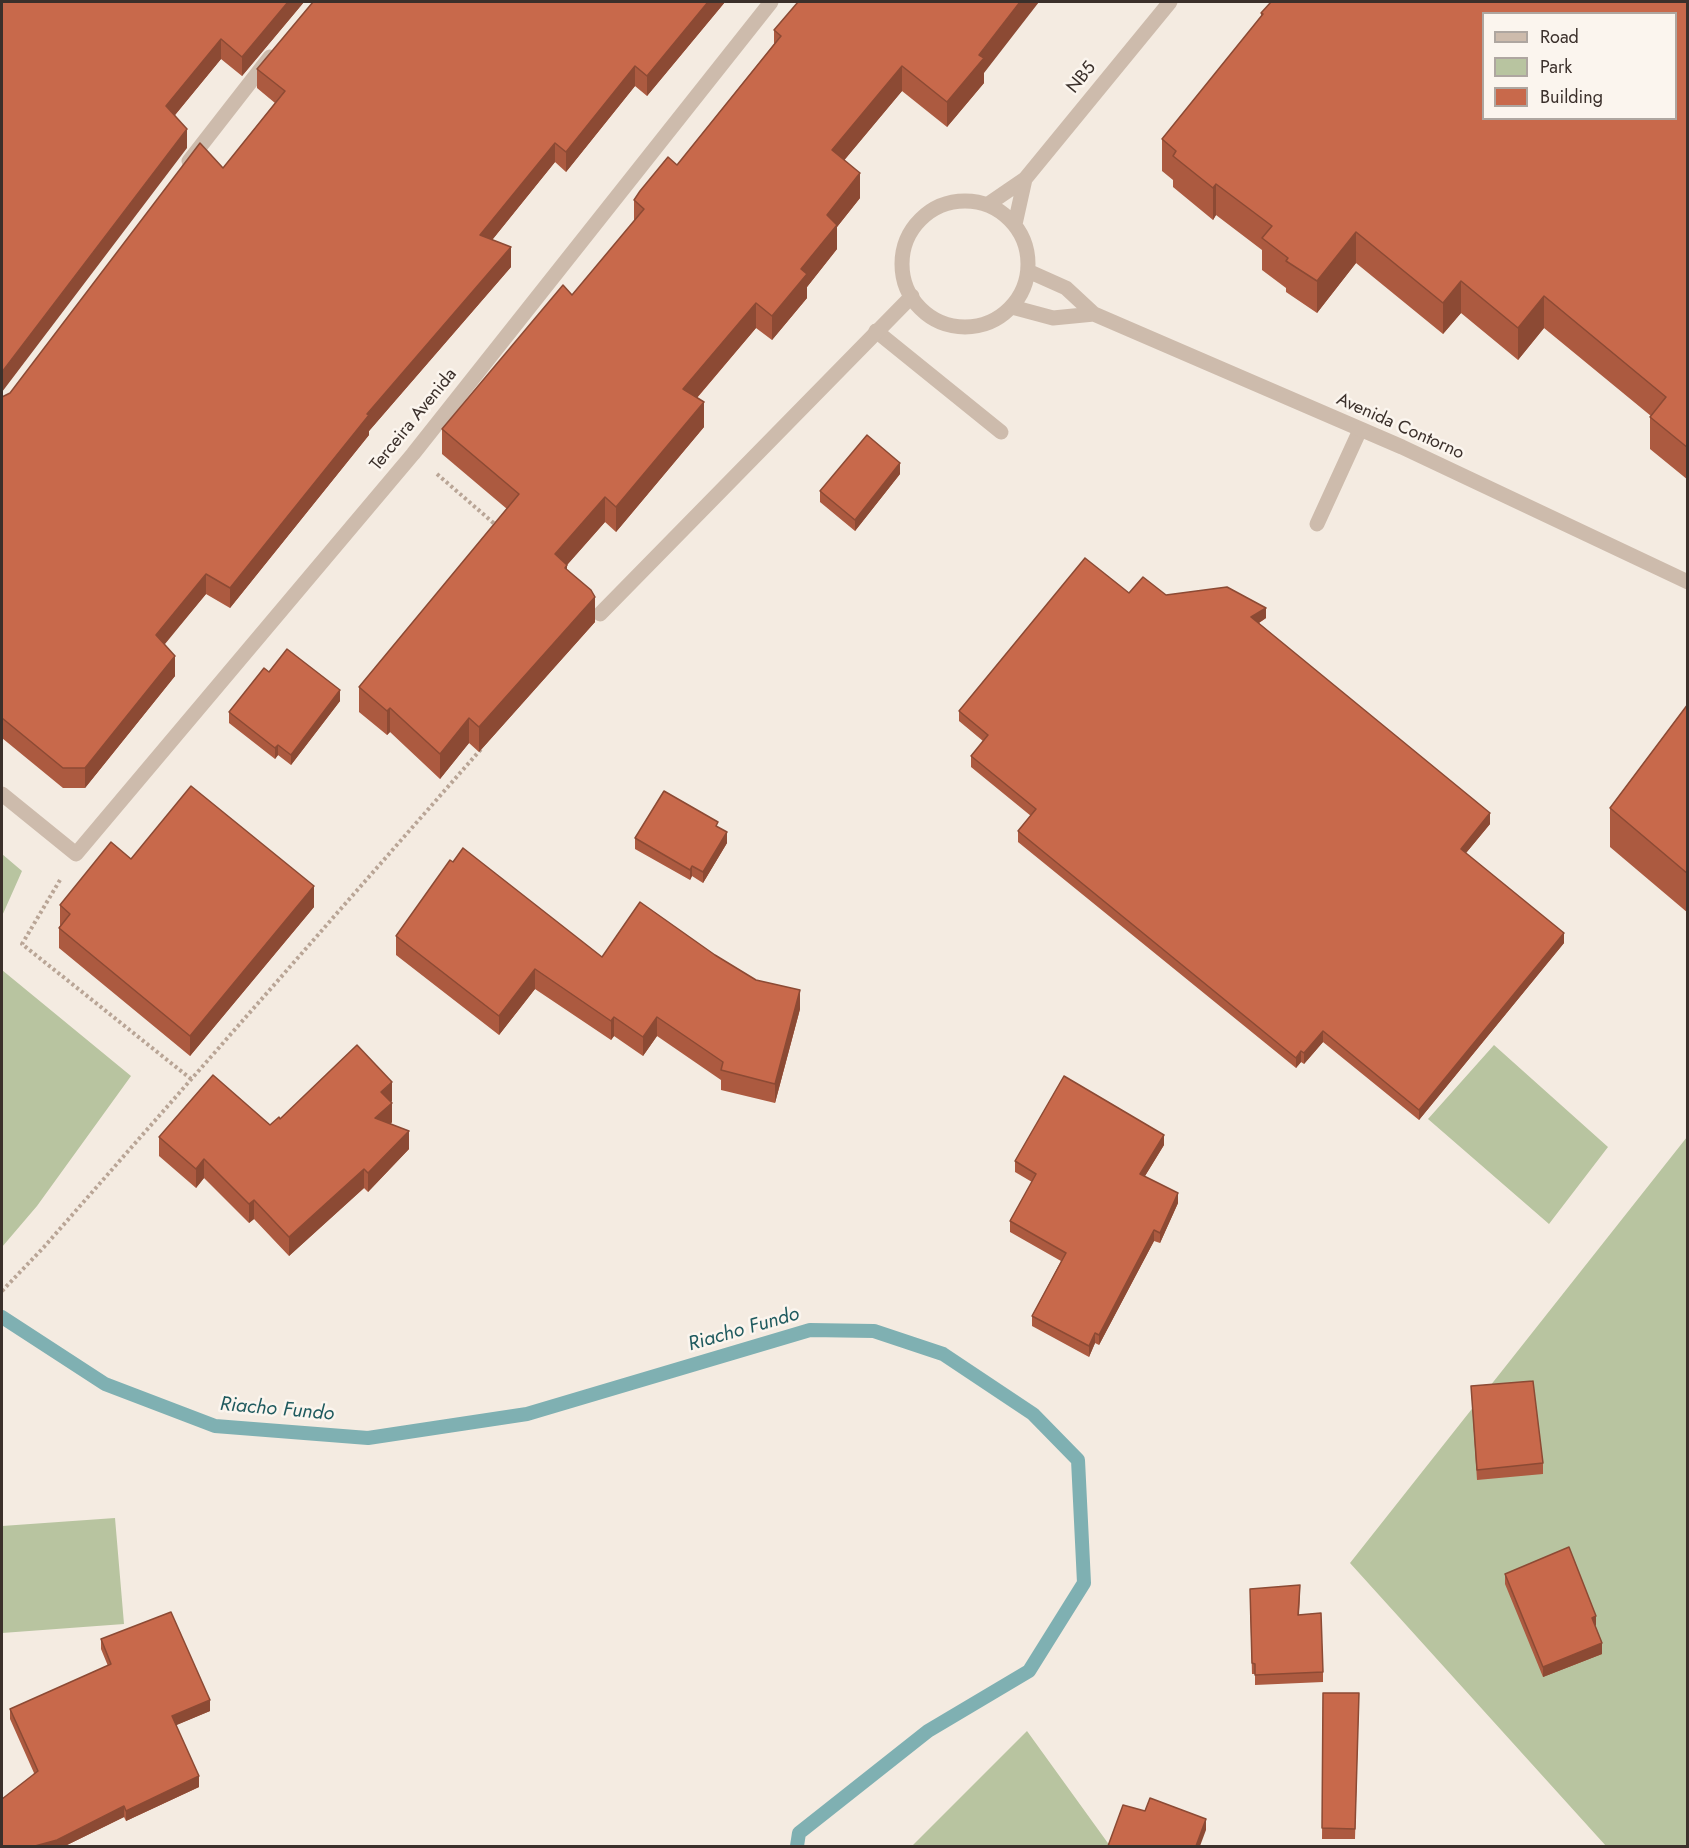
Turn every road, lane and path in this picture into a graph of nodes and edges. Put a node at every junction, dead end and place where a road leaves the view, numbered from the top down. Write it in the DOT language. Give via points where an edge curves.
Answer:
graph roads {
  1 [pos="771,2"];
  2 [pos="1170,2"];
  3 [pos="278,47"];
  4 [pos="183,169"];
  5 [pos="1025,179"];
  6 [pos="987,205"];
  7 [pos="1015,224"];
  8 [pos="1028,271"];
  9 [pos="912,296"];
  10 [pos="1012,307"];
  11 [pos="1094,314"];
  12 [pos="876,331"];
  13 [pos="1360,430"];
  14 [pos="1001,432"];
  15 [pos="413,454"];
  16 [pos="1317,524"];
  17 [pos="502,530"];
  18 [pos="1688,582"];
  19 [pos="600,614"];
  20 [pos="490,739"];
  21 [pos="2,794"];
  22 [pos="76,854"];
  23 [pos="191,1079"];
  24 [pos="2,1291"];
  1 -- 15 [label="street, Terceira Avenida"];
  2 -- 5 [label="street, NB5"];
  3 -- 4 [label="street"];
  5 -- 6 [label="street, NB5"];
  5 -- 7 [label="street, NB5"];
  6 -- 7 [label="street"];
  6 -- 9 [label="street" via="949,202 917,223 902,258 904,278"];
  7 -- 8 [label="street" via="1025,246"];
  8 -- 10 [label="street" via="1023,290"];
  8 -- 11 [label="street, Avenida Contorno" via="1066,288"];
  9 -- 10 [label="street" via="923,311 958,326 978,326"];
  9 -- 12 [label="street"];
  10 -- 11 [label="street, Avenida Contorno" via="1053,318"];
  11 -- 13 [label="street, Avenida Contorno"];
  12 -- 14 [label="street"];
  12 -- 19 [label="street"];
  13 -- 16 [label="street"];
  13 -- 18 [label="street, Avenida Contorno"];
  15 -- 17 [label="path"];
  15 -- 22 [label="street, Terceira Avenida"];
  20 -- 23 [label="path"];
  21 -- 22 [label="street"];
  22 -- 23 [label="path" via="22,944"];
  23 -- 24 [label="path"];
}
